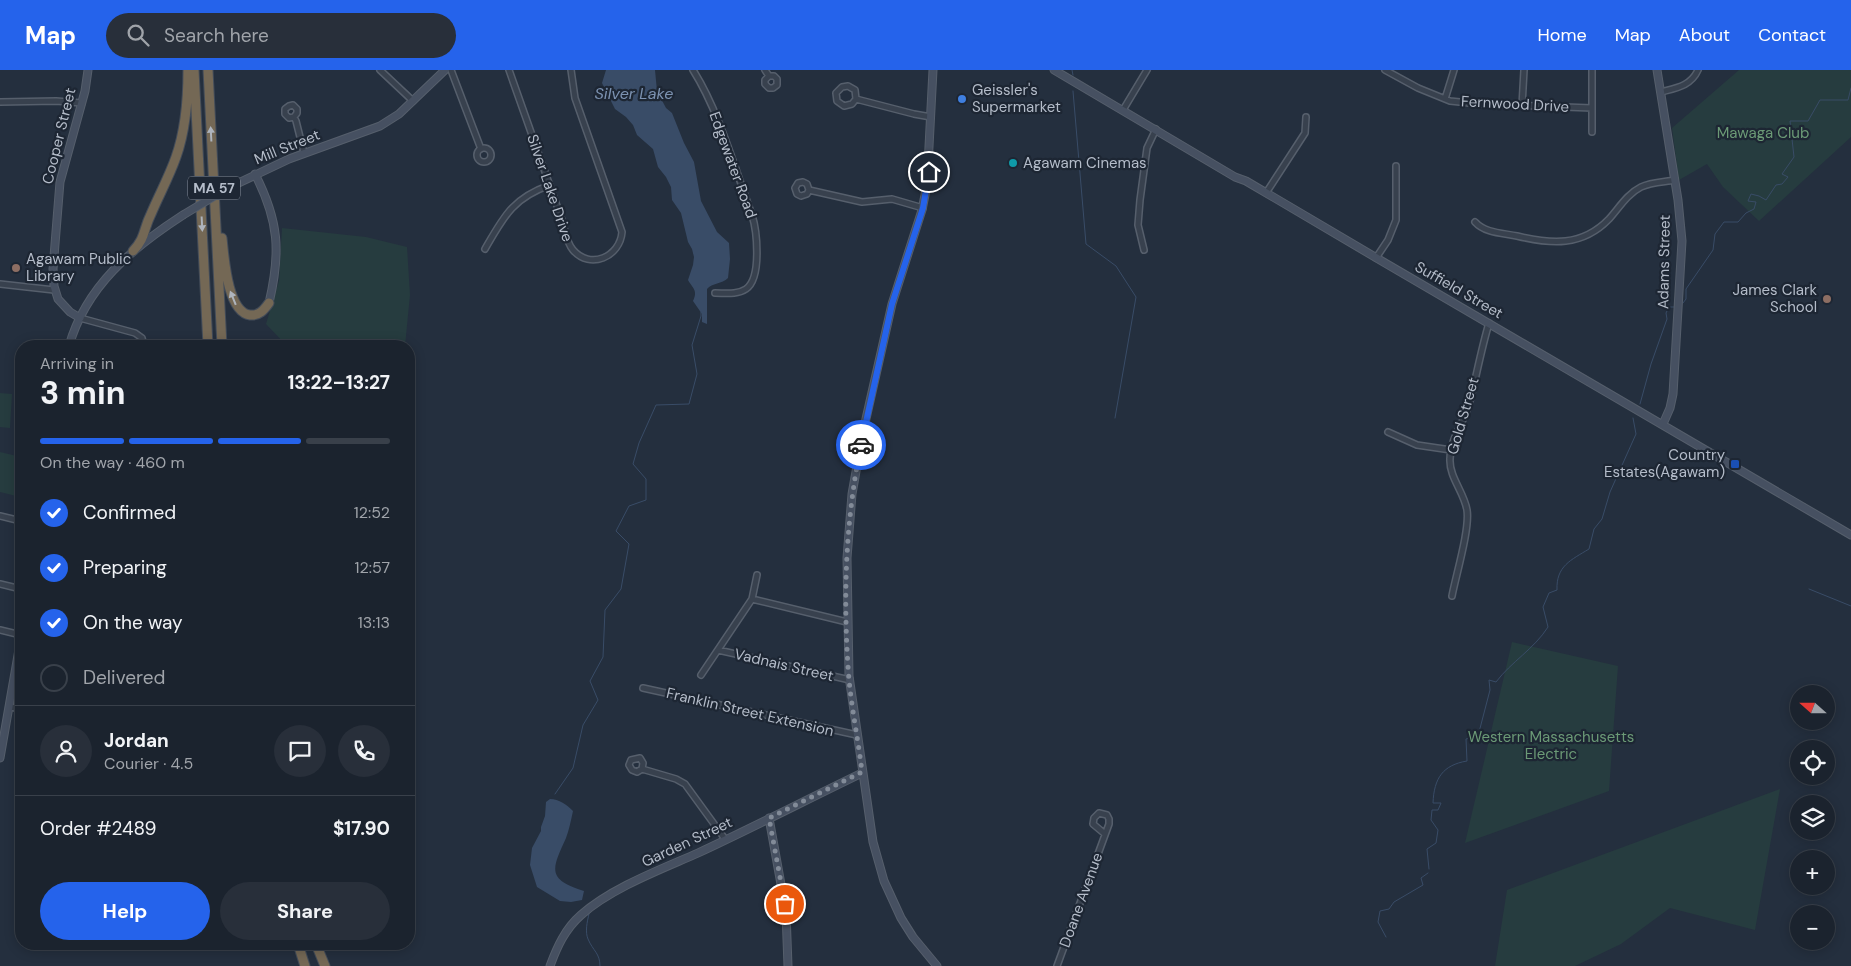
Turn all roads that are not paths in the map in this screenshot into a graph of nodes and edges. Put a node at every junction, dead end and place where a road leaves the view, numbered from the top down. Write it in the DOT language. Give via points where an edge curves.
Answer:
graph roads {
  1 [pos="88,70"];
  2 [pos="188,70"];
  3 [pos="194,70"];
  4 [pos="208,70"];
  5 [pos="380,70"];
  6 [pos="445,70"];
  7 [pos="451,70"];
  8 [pos="509,70"];
  9 [pos="571,70"];
  10 [pos="693,70"];
  11 [pos="765,70"];
  12 [pos="933,70"];
  13 [pos="1054,70"];
  14 [pos="1147,70"];
  15 [pos="1386,70"];
  16 [pos="1454,70"];
  17 [pos="1524,70"];
  18 [pos="1592,70"];
  19 [pos="1657,70"];
  20 [pos="1698,70"];
  21 [pos="769,76"];
  22 [pos="1660,92"];
  23 [pos="856,98"];
  24 [pos="1445,99"];
  25 [pos="413,101"];
  26 [pos="0,102"];
  27 [pos="82,103"];
  28 [pos="1522,106"];
  29 [pos="1592,108"];
  30 [pos="1123,110"];
  31 [pos="294,117"];
  32 [pos="931,117"];
  33 [pos="1306,117"];
  34 [pos="1156,129"];
  35 [pos="1592,132"];
  36 [pos="481,149"];
  37 [pos="212,152"];
  38 [pos="304,153"];
  39 [pos="1396,166"];
  40 [pos="255,174"];
  41 [pos="1675,180"];
  42 [pos="550,185"];
  43 [pos="809,190"];
  44 [pos="1266,194"];
  45 [pos="923,208"];
  46 [pos="1475,222"];
  47 [pos="485,249"];
  48 [pos="1144,250"];
  49 [pos="132,251"];
  50 [pos="1376,258"];
  51 [pos="0,284"];
  52 [pos="54,290"];
  53 [pos="715,293"];
  54 [pos="269,303"];
  55 [pos="80,318"];
  56 [pos="1489,323"];
  57 [pos="71,340"];
  58 [pos="142,340"];
  59 [pos="208,340"];
  60 [pos="222,340"];
  61 [pos="1663,424"];
  62 [pos="1388,432"];
  63 [pos="1451,450"];
  64 [pos="0,516"];
  65 [pos="15,520"];
  66 [pos="1851,535"];
  67 [pos="757,575"];
  68 [pos="0,584"];
  69 [pos="15,588"];
  70 [pos="1452,596"];
  71 [pos="752,599"];
  72 [pos="847,622"];
  73 [pos="0,630"];
  74 [pos="15,634"];
  75 [pos="718,650"];
  76 [pos="15,675"];
  77 [pos="701,675"];
  78 [pos="850,680"];
  79 [pos="643,688"];
  80 [pos="10,707"];
  81 [pos="15,708"];
  82 [pos="857,735"];
  83 [pos="0,758"];
  84 [pos="642,769"];
  85 [pos="862,772"];
  86 [pos="769,818"];
  87 [pos="1105,834"];
  88 [pos="725,839"];
  89 [pos="295,950"];
  90 [pos="300,950"];
  91 [pos="314,950"];
  92 [pos="318,950"];
  93 [pos="298,966"];
  94 [pos="305,966"];
  95 [pos="320,966"];
  96 [pos="325,966"];
  97 [pos="550,966"];
  98 [pos="788,966"];
  99 [pos="937,966"];
  100 [pos="1057,966"];
  1 -- 27 [label="street, Cooper Street"];
  2 -- 49 [label="highway" via="186,111 172,169 149,218 144,237"];
  3 -- 59 [label="highway, MA 57, one-way"];
  37 -- 4 [label="highway, MA 57, one-way"];
  5 -- 25 [label="street"];
  6 -- 25 [label="street, Mill Street"];
  7 -- 36 [label="street"];
  8 -- 42 [label="street, Silver Lake Drive"];
  9 -- 42 [label="street, Silver Lake Drive" via="576,98 622,227 621,241 612,253 595,260 585,259 573,251"];
  10 -- 53 [label="street, Edgewater Road" via="713,110 756,228 756,271 751,283 739,292"];
  11 -- 21 [label="street"];
  12 -- 32 [label="street"];
  13 -- 30 [label="street, Suffield Street"];
  14 -- 30 [label="street"];
  15 -- 24 [label="street, Fernwood Drive"];
  16 -- 24 [label="street"];
  17 -- 28 [label="street"];
  18 -- 29 [label="street"];
  19 -- 22 [label="street, Adams Street"];
  20 -- 22 [label="street" via="1686,84"];
  22 -- 41 [label="street, Adams Street"];
  23 -- 23 [label="street" via="855,90 848,86 840,88 836,95 838,103 844,106 852,104"];
  23 -- 32 [label="street"];
  24 -- 28 [label="street, Fernwood Drive"];
  25 -- 38 [label="street, Mill Street" via="380,126"];
  26 -- 27 [label="street"];
  27 -- 52 [label="street, Cooper Street" via="58,188"];
  28 -- 29 [label="street, Fernwood Drive"];
  29 -- 35 [label="street"];
  30 -- 34 [label="street, Suffield Street"];
  31 -- 38 [label="street"];
  32 -- 45 [label="street" via="929,172"];
  33 -- 44 [label="street" via="1305,132"];
  34 -- 44 [label="street, Suffield Street"];
  34 -- 48 [label="street" via="1147,148 1140,200 1138,221"];
  54 -- 37 [label="highway, one-way" via="260,312 248,314 238,309 232,295"];
  37 -- 60 [label="highway, MA 57"];
  38 -- 40 [label="street, Mill Street"];
  39 -- 50 [label="street" via="1396,220"];
  40 -- 49 [label="street, Mill Street, bridge" via="183,215"];
  40 -- 54 [label="street" via="267,198 275,229 277,262"];
  41 -- 46 [label="street" via="1638,189 1602,225 1586,236 1568,241 1542,242 1484,230"];
  41 -- 61 [label="street, Adams Street" via="1681,223 1681,261 1672,394"];
  42 -- 47 [label="street" via="532,192 514,205"];
  43 -- 45 [label="street" via="858,201 892,199"];
  44 -- 50 [label="street, Suffield Street"];
  45 -- 72 [label="street" via="892,304 853,482 847,541"];
  49 -- 55 [label="street, Mill Street" via="103,281"];
  50 -- 56 [label="street, Suffield Street"];
  51 -- 52 [label="street"];
  52 -- 55 [label="street" via="61,303"];
  55 -- 57 [label="street, Mill Street"];
  55 -- 58 [label="street" via="136,332"];
  56 -- 61 [label="street, Suffield Street"];
  56 -- 63 [label="street, Gold Street" via="1468,406"];
  61 -- 66 [label="street, Suffield Street"];
  62 -- 63 [label="street" via="1417,446"];
  63 -- 70 [label="street, Gold Street" via="1452,471 1464,496 1468,515"];
  64 -- 65 [label="street"];
  67 -- 71 [label="street"];
  68 -- 69 [label="street"];
  71 -- 72 [label="street"];
  71 -- 75 [label="street"];
  72 -- 78 [label="street"];
  73 -- 74 [label="street"];
  75 -- 77 [label="street"];
  75 -- 78 [label="street, Vadnais Street"];
  76 -- 80 [label="street"];
  78 -- 82 [label="street"];
  79 -- 82 [label="street, Franklin Street Extension"];
  80 -- 81 [label="street"];
  80 -- 83 [label="street"];
  82 -- 85 [label="street"];
  84 -- 88 [label="street" via="685,784"];
  85 -- 86 [label="street, Garden Street"];
  85 -- 99 [label="street" via="873,842 884,881 909,931"];
  86 -- 88 [label="street, Garden Street"];
  86 -- 98 [label="street" via="786,912"];
  87 -- 100 [label="street, Doane Avenue"];
  88 -- 97 [label="street, Garden Street" via="592,906 568,930"];
  89 -- 93 [label="highway"];
  90 -- 94 [label="highway"];
  91 -- 95 [label="highway"];
  92 -- 96 [label="highway"];
}
